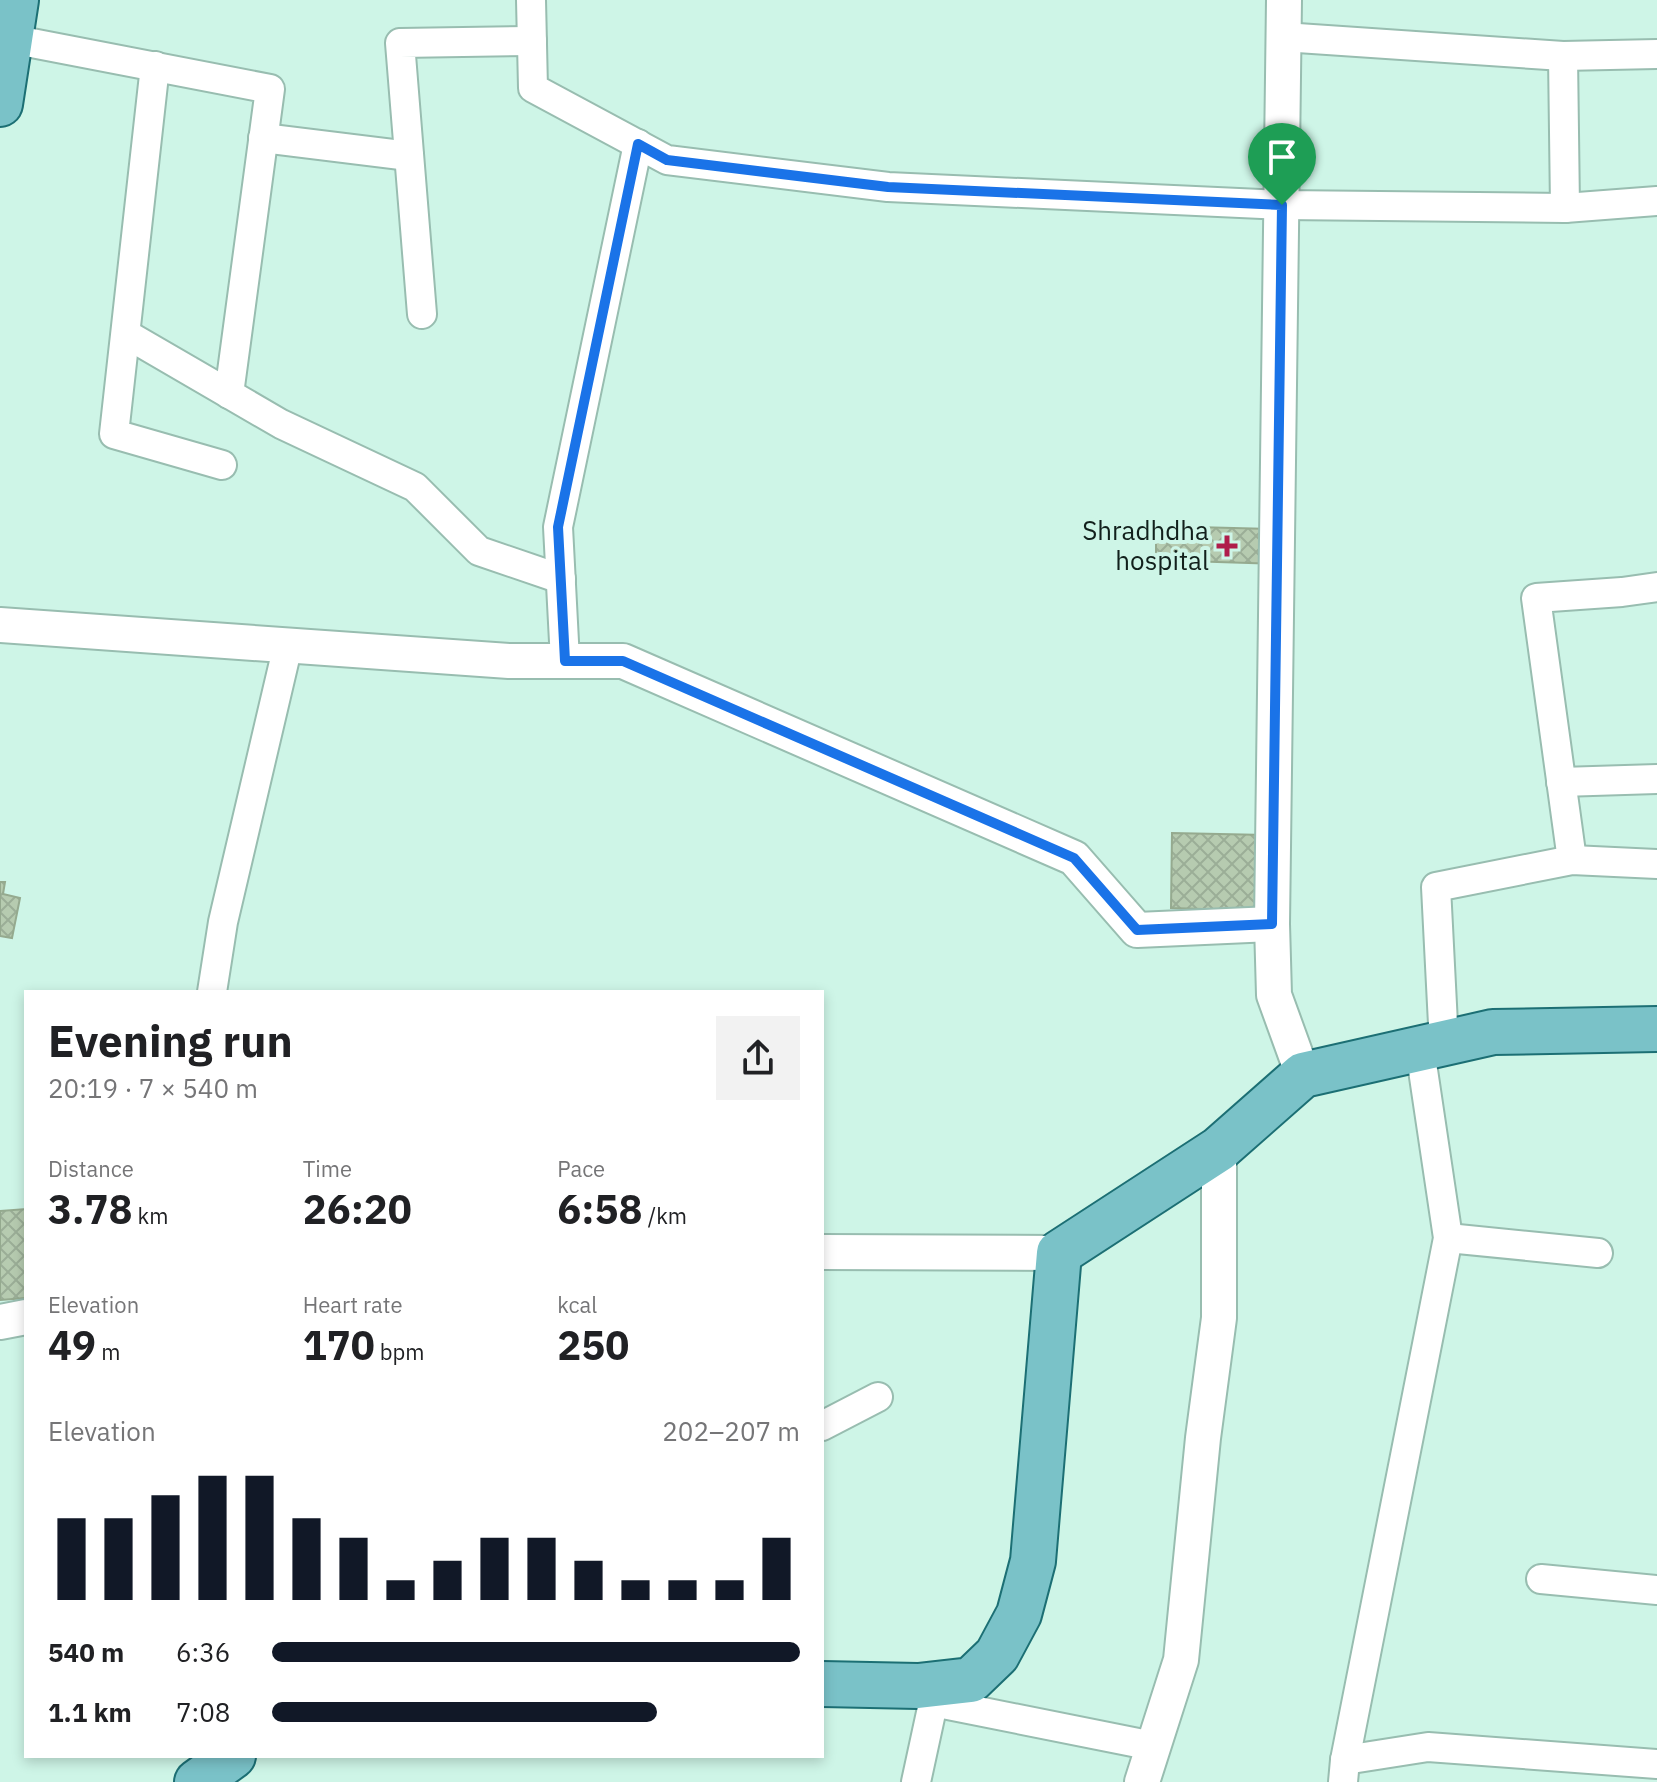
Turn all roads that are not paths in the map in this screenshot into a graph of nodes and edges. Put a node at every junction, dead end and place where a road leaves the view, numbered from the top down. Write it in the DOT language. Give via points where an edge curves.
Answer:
graph roads {
  1 [pos="531,0"];
  2 [pos="1284,0"];
  3 [pos="1283,37"];
  4 [pos="532,41"];
  5 [pos="1657,54"];
  6 [pos="1563,56"];
  7 [pos="6,57"];
  8 [pos="155,66"];
  9 [pos="263,138"];
  10 [pos="638,144"];
  11 [pos="409,156"];
  12 [pos="1657,201"];
  13 [pos="1282,205"];
  14 [pos="1565,208"];
  15 [pos="422,314"];
  16 [pos="126,334"];
  17 [pos="229,394"];
  18 [pos="222,465"];
  19 [pos="561,579"];
  20 [pos="1657,587"];
  21 [pos="0,625"];
  22 [pos="288,645"];
  23 [pos="565,661"];
  24 [pos="1657,779"];
  25 [pos="1561,782"];
  26 [pos="1572,860"];
  27 [pos="1657,864"];
  28 [pos="1272,924"];
  29 [pos="212,990"];
  30 [pos="1657,1029"];
  31 [pos="1432,1047"];
  32 [pos="1303,1075"];
  33 [pos="1219,1149"];
  34 [pos="1448,1238"];
  35 [pos="824,1252"];
  36 [pos="1059,1253"];
  37 [pos="1598,1253"];
  38 [pos="24,1317"];
  39 [pos="0,1322"];
  40 [pos="878,1397"];
  41 [pos="824,1425"];
  42 [pos="1541,1579"];
  43 [pos="1657,1590"];
  44 [pos="824,1684"];
  45 [pos="935,1693"];
  46 [pos="1153,1746"];
  47 [pos="230,1758"];
  48 [pos="1657,1764"];
  49 [pos="1344,1771"];
  50 [pos="197,1782"];
  51 [pos="916,1782"];
  52 [pos="1142,1782"];
  1 -- 4 [label="street"];
  2 -- 3 [label="street"];
  3 -- 6 [label="street"];
  3 -- 13 [label="street"];
  4 -- 10 [label="street" via="533,88"];
  4 -- 11 [label="street" via="400,43"];
  5 -- 6 [label="street"];
  6 -- 14 [label="street"];
  7 -- 8 [label="street"];
  8 -- 9 [label="street" via="270,89"];
  8 -- 16 [label="street"];
  9 -- 11 [label="street"];
  9 -- 17 [label="street"];
  10 -- 13 [label="street" via="667,160 888,187"];
  10 -- 19 [label="street" via="558,527"];
  11 -- 15 [label="street"];
  12 -- 14 [label="street"];
  13 -- 14 [label="street"];
  13 -- 28 [label="street"];
  16 -- 17 [label="street"];
  16 -- 18 [label="street" via="114,434"];
  17 -- 19 [label="street" via="415,487 479,551"];
  19 -- 23 [label="street"];
  20 -- 25 [label="street" via="1536,598"];
  21 -- 22 [label="street"];
  22 -- 23 [label="street"];
  22 -- 29 [label="street" via="223,922"];
  23 -- 28 [label="street" via="623,661 1074,858 1137,930"];
  24 -- 25 [label="street"];
  25 -- 26 [label="street"];
  26 -- 27 [label="street"];
  26 -- 31 [label="street" via="1436,887"];
  28 -- 32 [label="street" via="1274,995"];
  30 -- 31 [label="main road" via="1493,1032"];
  31 -- 32 [label="main road"];
  31 -- 34 [label="street"];
  32 -- 33 [label="main road"];
  33 -- 36 [label="main road"];
  33 -- 46 [label="street" via="1219,1318 1181,1660"];
  34 -- 37 [label="street"];
  34 -- 49 [label="street"];
  35 -- 36 [label="street"];
  36 -- 45 [label="main road" via="1033,1561 1019,1614 997,1655 971,1680"];
  38 -- 39 [label="street"];
  40 -- 41 [label="street"];
  42 -- 43 [label="street"];
  44 -- 45 [label="main road" via="918,1686"];
  45 -- 46 [label="street"];
  45 -- 51 [label="street"];
  46 -- 52 [label="street"];
  47 -- 50 [label="main road"];
  48 -- 49 [label="street" via="1428,1747"];
}
